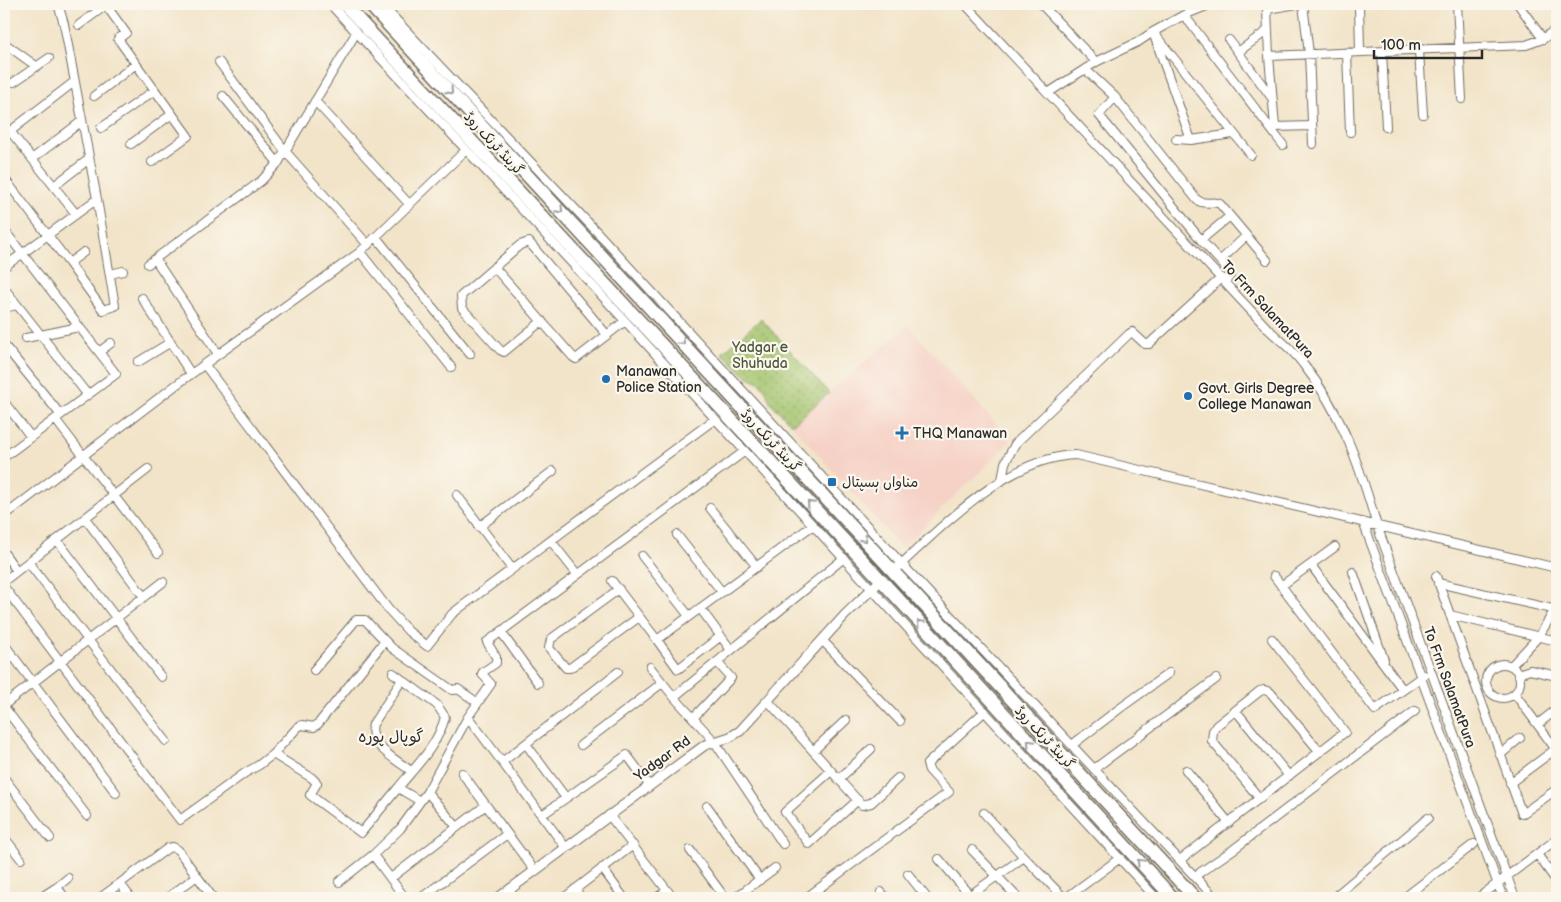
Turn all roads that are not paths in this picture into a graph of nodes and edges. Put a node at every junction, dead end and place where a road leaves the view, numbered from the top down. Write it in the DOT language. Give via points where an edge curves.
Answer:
graph roads {
  1 [pos="58,4"];
  2 [pos="105,4"];
  3 [pos="330,4"];
  4 [pos="344,4"];
  5 [pos="965,4"];
  6 [pos="1041,4"];
  7 [pos="1211,4"];
  8 [pos="1297,4"];
  9 [pos="1303,4"];
  10 [pos="1359,4"];
  11 [pos="1457,4"];
  12 [pos="1518,4"];
  13 [pos="377,6"];
  14 [pos="1184,15"];
  15 [pos="78,25"];
  16 [pos="1557,28"];
  17 [pos="1268,30"];
  18 [pos="1153,32"];
  19 [pos="356,33"];
  20 [pos="1544,38"];
  21 [pos="1229,40"];
  22 [pos="4,43"];
  23 [pos="1458,49"];
  24 [pos="1419,50"];
  25 [pos="1238,52"];
  26 [pos="1360,52"];
  27 [pos="1382,52"];
  28 [pos="1347,53"];
  29 [pos="1309,54"];
  30 [pos="1268,56"];
  31 [pos="49,58"];
  32 [pos="219,62"];
  33 [pos="1096,62"];
  34 [pos="136,64"];
  35 [pos="36,66"];
  36 [pos="1085,69"];
  37 [pos="14,82"];
  38 [pos="74,82"];
  39 [pos="155,90"];
  40 [pos="1048,93"];
  41 [pos="94,96"];
  42 [pos="222,96"];
  43 [pos="1115,97"];
  44 [pos="1273,100"];
  45 [pos="1462,100"];
  46 [pos="315,101"];
  47 [pos="172,114"];
  48 [pos="1423,114"];
  49 [pos="82,121"];
  50 [pos="1312,126"];
  51 [pos="1386,127"];
  52 [pos="101,128"];
  53 [pos="1350,132"];
  54 [pos="7,133"];
  55 [pos="1233,134"];
  56 [pos="1176,139"];
  57 [pos="1191,140"];
  58 [pos="131,144"];
  59 [pos="1313,144"];
  60 [pos="1283,146"];
  61 [pos="466,150"];
  62 [pos="286,151"];
  63 [pos="1251,155"];
  64 [pos="32,159"];
  65 [pos="89,159"];
  66 [pos="152,162"];
  67 [pos="278,163"];
  68 [pos="4,178"];
  69 [pos="54,186"];
  70 [pos="97,199"];
  71 [pos="410,205"];
  72 [pos="76,214"];
  73 [pos="1230,216"];
  74 [pos="4,230"];
  75 [pos="47,235"];
  76 [pos="1246,236"];
  77 [pos="376,237"];
  78 [pos="1202,240"];
  79 [pos="368,245"];
  80 [pos="84,252"];
  81 [pos="360,252"];
  82 [pos="22,254"];
  83 [pos="1267,260"];
  84 [pos="1220,261"];
  85 [pos="69,263"];
  86 [pos="4,267"];
  87 [pos="494,267"];
  88 [pos="123,271"];
  89 [pos="110,274"];
  90 [pos="1223,280"];
  91 [pos="4,288"];
  92 [pos="142,298"];
  93 [pos="17,305"];
  94 [pos="4,308"];
  95 [pos="664,314"];
  96 [pos="542,321"];
  97 [pos="625,321"];
  98 [pos="79,327"];
  99 [pos="40,335"];
  100 [pos="607,335"];
  101 [pos="26,338"];
  102 [pos="171,342"];
  103 [pos="111,343"];
  104 [pos="4,345"];
  105 [pos="98,352"];
  106 [pos="218,354"];
  107 [pos="470,354"];
  108 [pos="138,362"];
  109 [pos="204,364"];
  110 [pos="451,366"];
  111 [pos="191,374"];
  112 [pos="88,394"];
  113 [pos="4,402"];
  114 [pos="740,404"];
  115 [pos="58,416"];
  116 [pos="722,418"];
  117 [pos="30,437"];
  118 [pos="745,451"];
  119 [pos="84,456"];
  120 [pos="4,457"];
  121 [pos="148,468"];
  122 [pos="552,471"];
  123 [pos="1002,480"];
  124 [pos="114,495"];
  125 [pos="457,495"];
  126 [pos="710,508"];
  127 [pos="847,513"];
  128 [pos="4,516"];
  129 [pos="85,518"];
  130 [pos="1363,522"];
  131 [pos="813,525"];
  132 [pos="1377,526"];
  133 [pos="479,527"];
  134 [pos="677,535"];
  135 [pos="57,540"];
  136 [pos="551,540"];
  137 [pos="1335,547"];
  138 [pos="4,553"];
  139 [pos="158,553"];
  140 [pos="642,556"];
  141 [pos="844,558"];
  142 [pos="28,562"];
  143 [pos="1311,565"];
  144 [pos="756,567"];
  145 [pos="897,567"];
  146 [pos="1557,568"];
  147 [pos="512,569"];
  148 [pos="17,571"];
  149 [pos="1353,572"];
  150 [pos="577,574"];
  151 [pos="1274,576"];
  152 [pos="4,581"];
  153 [pos="612,581"];
  154 [pos="163,582"];
  155 [pos="876,584"];
  156 [pos="1282,586"];
  157 [pos="4,587"];
  158 [pos="619,589"];
  159 [pos="722,592"];
  160 [pos="144,597"];
  161 [pos="700,608"];
  162 [pos="1557,609"];
  163 [pos="1450,614"];
  164 [pos="689,616"];
  165 [pos="639,617"];
  166 [pos="116,618"];
  167 [pos="501,632"];
  168 [pos="721,636"];
  169 [pos="1539,636"];
  170 [pos="1272,639"];
  171 [pos="88,640"];
  172 [pos="657,640"];
  173 [pos="823,641"];
  174 [pos="1557,641"];
  175 [pos="384,642"];
  176 [pos="4,644"];
  177 [pos="731,650"];
  178 [pos="60,662"];
  179 [pos="717,662"];
  180 [pos="1511,666"];
  181 [pos="650,667"];
  182 [pos="1387,669"];
  183 [pos="314,670"];
  184 [pos="618,672"];
  185 [pos="1431,672"];
  186 [pos="393,673"];
  187 [pos="1169,673"];
  188 [pos="1518,674"];
  189 [pos="1557,676"];
  190 [pos="161,677"];
  191 [pos="1420,677"];
  192 [pos="402,680"];
  193 [pos="1216,680"];
  194 [pos="33,683"];
  195 [pos="538,683"];
  196 [pos="662,683"];
  197 [pos="1486,687"];
  198 [pos="1403,690"];
  199 [pos="1476,690"];
  200 [pos="1515,694"];
  201 [pos="674,697"];
  202 [pos="768,701"];
  203 [pos="478,703"];
  204 [pos="4,706"];
  205 [pos="1557,709"];
  206 [pos="1236,711"];
  207 [pos="1416,711"];
  208 [pos="985,712"];
  209 [pos="468,717"];
  210 [pos="693,718"];
  211 [pos="846,720"];
  212 [pos="900,721"];
  213 [pos="1538,724"];
  214 [pos="1520,738"];
  215 [pos="166,741"];
  216 [pos="714,741"];
  217 [pos="526,744"];
  218 [pos="581,746"];
  219 [pos="1072,746"];
  220 [pos="871,749"];
  221 [pos="1557,749"];
  222 [pos="814,751"];
  223 [pos="1320,752"];
  224 [pos="273,754"];
  225 [pos="1500,755"];
  226 [pos="502,762"];
  227 [pos="1094,769"];
  228 [pos="1186,770"];
  229 [pos="411,771"];
  230 [pos="832,771"];
  231 [pos="462,773"];
  232 [pos="1289,776"];
  233 [pos="4,778"];
  234 [pos="898,778"];
  235 [pos="839,779"];
  236 [pos="1510,783"];
  237 [pos="649,785"];
  238 [pos="398,788"];
  239 [pos="1557,789"];
  240 [pos="427,792"];
  241 [pos="116,793"];
  242 [pos="566,798"];
  243 [pos="858,800"];
  244 [pos="1260,800"];
  245 [pos="420,801"];
  246 [pos="486,805"];
  247 [pos="706,806"];
  248 [pos="984,813"];
  249 [pos="542,815"];
  250 [pos="609,815"];
  251 [pos="88,816"];
  252 [pos="1428,818"];
  253 [pos="1229,823"];
  254 [pos="456,827"];
  255 [pos="507,834"];
  256 [pos="4,837"];
  257 [pos="50,838"];
  258 [pos="1557,839"];
  259 [pos="783,844"];
  260 [pos="1474,844"];
  261 [pos="633,845"];
  262 [pos="566,848"];
  263 [pos="690,850"];
  264 [pos="972,850"];
  265 [pos="1537,854"];
  266 [pos="373,855"];
  267 [pos="1024,857"];
  268 [pos="1120,858"];
  269 [pos="21,859"];
  270 [pos="939,859"];
  271 [pos="1180,860"];
  272 [pos="602,868"];
  273 [pos="775,868"];
  274 [pos="535,871"];
  275 [pos="908,874"];
  276 [pos="197,876"];
  277 [pos="997,876"];
  278 [pos="1195,876"];
  279 [pos="1506,876"];
  280 [pos="68,878"];
  281 [pos="390,878"];
  282 [pos="760,880"];
  283 [pos="339,882"];
  284 [pos="1557,882"];
  285 [pos="1497,883"];
  286 [pos="121,885"];
  287 [pos="57,887"];
  288 [pos="575,889"];
  289 [pos="667,890"];
  290 [pos="970,897"];
  291 [pos="40,898"];
  292 [pos="65,898"];
  293 [pos="100,898"];
  294 [pos="131,898"];
  295 [pos="167,898"];
  296 [pos="213,898"];
  297 [pos="405,898"];
  298 [pos="421,898"];
  299 [pos="498,898"];
  300 [pos="564,898"];
  301 [pos="581,898"];
  302 [pos="624,898"];
  303 [pos="657,898"];
  304 [pos="673,898"];
  305 [pos="725,898"];
  306 [pos="734,898"];
  307 [pos="806,898"];
  308 [pos="927,898"];
  309 [pos="1018,898"];
  310 [pos="1065,898"];
  311 [pos="1156,898"];
  312 [pos="1173,898"];
  313 [pos="1195,898"];
  314 [pos="1215,898"];
  315 [pos="1333,898"];
  316 [pos="1404,898"];
  317 [pos="1478,898"];
  318 [pos="1503,898"];
  319 [pos="1515,898"];
  1 -- 38 [label="street"];
  2 -- 15 [label="street"];
  2 -- 34 [label="street" via="126,33 118,39"];
  3 -- 19 [label="street"];
  4 -- 116 [label="highway, گرینڈ ٹرنک روڈ"];
  5 -- 40 [label="street, To Frm SalamatPura"];
  6 -- 33 [label="street"];
  7 -- 14 [label="street"];
  8 -- 17 [label="street" via="1268,9"];
  9 -- 29 [label="street"];
  10 -- 26 [label="street"];
  11 -- 23 [label="street"];
  12 -- 20 [label="street"];
  13 -- 95 [label="highway, گرینڈ ٹرنک روڈ"];
  14 -- 18 [label="street"];
  14 -- 60 [label="street"];
  16 -- 20 [label="street"];
  17 -- 25 [label="street"];
  17 -- 30 [label="street"];
  18 -- 33 [label="street"];
  18 -- 55 [label="street"];
  18 -- 57 [label="street"];
  19 -- 46 [label="street"];
  19 -- 61 [label="street"];
  20 -- 23 [label="street" via="1526,45"];
  21 -- 25 [label="street"];
  22 -- 35 [label="street"];
  23 -- 24 [label="street"];
  23 -- 45 [label="street"];
  24 -- 27 [label="street"];
  24 -- 48 [label="street"];
  25 -- 44 [label="street"];
  26 -- 27 [label="street"];
  26 -- 28 [label="street"];
  27 -- 51 [label="street"];
  28 -- 29 [label="street"];
  28 -- 53 [label="street"];
  29 -- 30 [label="street"];
  29 -- 50 [label="street"];
  30 -- 44 [label="street"];
  31 -- 35 [label="street"];
  32 -- 62 [label="street"];
  33 -- 36 [label="street"];
  34 -- 39 [label="street"];
  34 -- 41 [label="street"];
  35 -- 37 [label="street"];
  36 -- 40 [label="street"];
  36 -- 43 [label="street"];
  38 -- 49 [label="street"];
  38 -- 54 [label="street"];
  39 -- 47 [label="street"];
  39 -- 52 [label="street"];
  40 -- 90 [label="street, To Frm SalamatPura"];
  42 -- 67 [label="street"];
  43 -- 73 [label="street" via="1197,200 1204,204 1217,202"];
  43 -- 78 [label="street" via="1099,115"];
  44 -- 50 [label="street" via="1275,127"];
  46 -- 62 [label="street"];
  46 -- 71 [label="street"];
  47 -- 58 [label="street"];
  47 -- 66 [label="street" via="188,136"];
  49 -- 64 [label="street"];
  49 -- 65 [label="street"];
  50 -- 59 [label="street"];
  54 -- 64 [label="street"];
  55 -- 57 [label="street"];
  55 -- 63 [label="street"];
  56 -- 57 [label="street"];
  61 -- 71 [label="street"];
  61 -- 97 [label="street"];
  62 -- 67 [label="street"];
  62 -- 79 [label="street"];
  64 -- 69 [label="street"];
  65 -- 69 [label="street"];
  65 -- 70 [label="street"];
  67 -- 106 [label="street" via="261,181 152,261"];
  68 -- 75 [label="street"];
  69 -- 72 [label="street"];
  70 -- 72 [label="street"];
  70 -- 89 [label="street"];
  71 -- 77 [label="street"];
  72 -- 75 [label="street"];
  73 -- 76 [label="street"];
  73 -- 78 [label="street"];
  74 -- 82 [label="street"];
  75 -- 82 [label="street"];
  75 -- 85 [label="street"];
  76 -- 83 [label="street"];
  76 -- 84 [label="street"];
  77 -- 79 [label="street"];
  77 -- 107 [label="street"];
  78 -- 84 [label="street"];
  79 -- 81 [label="street"];
  80 -- 85 [label="street"];
  81 -- 106 [label="street"];
  81 -- 110 [label="street"];
  82 -- 86 [label="street"];
  82 -- 98 [label="street"];
  84 -- 90 [label="street" via="1231,274"];
  85 -- 89 [label="street" via="103,310 115,306"];
  87 -- 96 [label="street"];
  87 -- 96 [label="street" via="462,294 462,308 504,352"];
  87 -- 100 [label="street" via="523,243 529,242"];
  88 -- 89 [label="street"];
  90 -- 123 [label="street" via="1149,344 1135,333 1129,334 1015,444 1005,463"];
  90 -- 132 [label="street, To Frm SalamatPura" via="1303,363 1328,401 1345,431"];
  91 -- 93 [label="street"];
  92 -- 102 [label="street"];
  93 -- 94 [label="street"];
  93 -- 99 [label="street"];
  95 -- 114 [label="highway, گرینڈ ٹرنک روڈ, one-way"];
  95 -- 127 [label="street"];
  96 -- 100 [label="street" via="576,359"];
  97 -- 100 [label="street"];
  97 -- 116 [label="street"];
  98 -- 99 [label="street"];
  98 -- 105 [label="street"];
  99 -- 101 [label="street"];
  99 -- 112 [label="street"];
  102 -- 108 [label="street"];
  102 -- 111 [label="street"];
  103 -- 105 [label="street"];
  104 -- 115 [label="street"];
  105 -- 112 [label="street" via="116,374"];
  106 -- 109 [label="street"];
  109 -- 111 [label="street"];
  109 -- 147 [label="street" via="388,609 427,646 452,614"];
  111 -- 119 [label="street"];
  112 -- 115 [label="street"];
  113 -- 117 [label="street"];
  114 -- 116 [label="highway"];
  114 -- 127 [label="highway, گرینڈ ٹرنک روڈ"];
  115 -- 117 [label="street"];
  115 -- 119 [label="street"];
  116 -- 118 [label="street"];
  116 -- 136 [label="street"];
  155 -- 116 [label="highway, گرینڈ ٹرنک روڈ, one-way"];
  117 -- 120 [label="street"];
  118 -- 131 [label="street"];
  118 -- 150 [label="street"];
  119 -- 124 [label="street"];
  119 -- 128 [label="street"];
  121 -- 124 [label="street"];
  122 -- 133 [label="street"];
  123 -- 130 [label="street" via="1027,466 1076,455"];
  123 -- 145 [label="street"];
  124 -- 129 [label="street"];
  124 -- 139 [label="street"];
  125 -- 133 [label="street"];
  126 -- 144 [label="street"];
  127 -- 145 [label="highway, گرینڈ ٹرنک روڈ"];
  129 -- 135 [label="street"];
  129 -- 160 [label="street"];
  130 -- 132 [label="street"];
  130 -- 191 [label="street"];
  131 -- 141 [label="street"];
  131 -- 144 [label="street"];
  132 -- 146 [label="street"];
  132 -- 185 [label="street, To Frm SalamatPura"];
  133 -- 147 [label="street"];
  134 -- 159 [label="street"];
  135 -- 142 [label="street"];
  135 -- 166 [label="street"];
  136 -- 147 [label="street"];
  136 -- 150 [label="street"];
  137 -- 143 [label="street"];
  138 -- 148 [label="street"];
  140 -- 164 [label="street"];
  141 -- 155 [label="street"];
  141 -- 177 [label="street"];
  142 -- 148 [label="street"];
  142 -- 171 [label="street"];
  143 -- 156 [label="street"];
  143 -- 182 [label="street"];
  144 -- 159 [label="street"];
  145 -- 219 [label="street"];
  145 -- 313 [label="highway, گرینڈ ٹرنک روڈ"];
  148 -- 152 [label="street"];
  149 -- 182 [label="street"];
  150 -- 167 [label="street"];
  151 -- 156 [label="street"];
  153 -- 158 [label="street"];
  154 -- 160 [label="street"];
  155 -- 173 [label="street, Yadgar Rd"];
  155 -- 208 [label="street"];
  312 -- 155 [label="highway, گرینڈ ٹرنک روڈ, one-way"];
  156 -- 198 [label="street" via="1375,710"];
  157 -- 178 [label="street"];
  158 -- 165 [label="street"];
  158 -- 165 [label="street" via="551,639 550,648 566,668 570,668"];
  159 -- 161 [label="street"];
  160 -- 166 [label="street"];
  161 -- 164 [label="street"];
  161 -- 168 [label="street"];
  162 -- 163 [label="street" via="1437,580"];
  162 -- 169 [label="street"];
  163 -- 169 [label="street"];
  163 -- 199 [label="street"];
  164 -- 172 [label="street"];
  165 -- 172 [label="street"];
  166 -- 171 [label="street"];
  166 -- 190 [label="street"];
  167 -- 195 [label="street"];
  167 -- 203 [label="street" via="486,642 496,662 482,674 492,684"];
  168 -- 172 [label="street" via="678,670"];
  168 -- 177 [label="street"];
  169 -- 174 [label="street"];
  169 -- 180 [label="street"];
  170 -- 223 [label="street" via="1345,732"];
  171 -- 178 [label="street"];
  171 -- 215 [label="street"];
  173 -- 202 [label="street, Yadgar Rd"];
  173 -- 212 [label="street"];
  175 -- 183 [label="street" via="365,620 356,620"];
  175 -- 203 [label="street" via="452,690 458,689"];
  175 -- 224 [label="street" via="318,724 298,727"];
  176 -- 194 [label="street"];
  177 -- 179 [label="street"];
  178 -- 194 [label="street"];
  178 -- 224 [label="street" via="180,820"];
  179 -- 201 [label="street"];
  179 -- 210 [label="street" via="731,678"];
  180 -- 188 [label="street"];
  180 -- 197 [label="street" via="1502,664 1494,667 1487,674"];
  181 -- 196 [label="street"];
  182 -- 198 [label="street"];
  184 -- 217 [label="street"];
  185 -- 191 [label="street"];
  185 -- 279 [label="street, To Frm SalamatPura"];
  186 -- 192 [label="street"];
  187 -- 219 [label="street"];
  188 -- 189 [label="street" via="1530,670"];
  188 -- 200 [label="street" via="1520,687"];
  191 -- 198 [label="street"];
  191 -- 285 [label="street"];
  192 -- 229 [label="street" via="371,730 384,750"];
  192 -- 229 [label="street" via="437,705 445,716 442,730 434,743"];
  193 -- 227 [label="street"];
  194 -- 204 [label="street"];
  194 -- 241 [label="street"];
  196 -- 201 [label="street"];
  196 -- 218 [label="street"];
  197 -- 199 [label="street"];
  197 -- 200 [label="street" via="1496,698"];
  199 -- 225 [label="street"];
  200 -- 213 [label="street"];
  201 -- 210 [label="street"];
  202 -- 216 [label="street, Yadgar Rd" via="740,731"];
  202 -- 222 [label="street"];
  203 -- 209 [label="street"];
  204 -- 251 [label="street"];
  205 -- 213 [label="street"];
  206 -- 223 [label="street" via="1260,691 1267,690"];
  206 -- 232 [label="street"];
  206 -- 244 [label="street" via="1216,726 1212,741"];
  207 -- 278 [label="street"];
  208 -- 268 [label="street"];
  208 -- 307 [label="street" via="927,764 928,770 949,792"];
  209 -- 226 [label="street"];
  209 -- 240 [label="street"];
  210 -- 216 [label="street"];
  211 -- 222 [label="street"];
  213 -- 221 [label="street"];
  214 -- 225 [label="street"];
  216 -- 237 [label="street, Yadgar Rd" via="705,744"];
  216 -- 259 [label="street"];
  217 -- 226 [label="street"];
  217 -- 242 [label="street"];
  219 -- 227 [label="street"];
  220 -- 235 [label="street"];
  221 -- 236 [label="street"];
  222 -- 230 [label="street"];
  223 -- 232 [label="street"];
  224 -- 238 [label="street" via="312,778 317,783 310,795 361,834"];
  225 -- 236 [label="street"];
  226 -- 249 [label="street"];
  227 -- 271 [label="street"];
  228 -- 253 [label="street"];
  229 -- 238 [label="street"];
  230 -- 235 [label="street"];
  230 -- 243 [label="street" via="785,812 809,844"];
  231 -- 246 [label="street"];
  232 -- 244 [label="street"];
  233 -- 257 [label="street"];
  234 -- 243 [label="street" via="870,803 862,805"];
  235 -- 243 [label="street"];
  236 -- 239 [label="street" via="1522,814"];
  237 -- 242 [label="street" via="627,755"];
  237 -- 250 [label="street, Yadgar Rd"];
  238 -- 245 [label="street"];
  240 -- 245 [label="street"];
  240 -- 254 [label="street"];
  242 -- 249 [label="street"];
  244 -- 253 [label="street"];
  245 -- 266 [label="street" via="394,837"];
  246 -- 254 [label="street"];
  246 -- 255 [label="street"];
  247 -- 282 [label="street"];
  248 -- 267 [label="street"];
  249 -- 262 [label="street"];
  250 -- 261 [label="street"];
  250 -- 262 [label="street, Yadgar Rd"];
  252 -- 315 [label="street"];
  253 -- 271 [label="street"];
  254 -- 281 [label="street"];
  255 -- 274 [label="street"];
  255 -- 298 [label="street"];
  256 -- 269 [label="street"];
  258 -- 265 [label="street"];
  260 -- 316 [label="street"];
  261 -- 272 [label="street"];
  261 -- 289 [label="street"];
  262 -- 274 [label="street, Yadgar Rd"];
  263 -- 305 [label="street"];
  264 -- 277 [label="street"];
  265 -- 279 [label="street"];
  265 -- 284 [label="street"];
  266 -- 281 [label="street"];
  266 -- 283 [label="street"];
  267 -- 277 [label="street"];
  267 -- 310 [label="street"];
  268 -- 310 [label="street"];
  268 -- 311 [label="street"];
  270 -- 290 [label="street"];
  271 -- 278 [label="street"];
  272 -- 288 [label="street"];
  272 -- 302 [label="street"];
  273 -- 282 [label="street"];
  274 -- 299 [label="street, Yadgar Rd"];
  275 -- 308 [label="street"];
  276 -- 286 [label="street" via="176,848 171,847"];
  276 -- 295 [label="street"];
  276 -- 296 [label="street"];
  277 -- 290 [label="street"];
  277 -- 309 [label="street"];
  278 -- 314 [label="street"];
  279 -- 285 [label="street"];
  279 -- 319 [label="street, To Frm SalamatPura"];
  280 -- 287 [label="street"];
  281 -- 297 [label="street"];
  282 -- 306 [label="street"];
  285 -- 317 [label="street"];
  285 -- 318 [label="street"];
  286 -- 293 [label="street"];
  286 -- 294 [label="street"];
  287 -- 291 [label="street"];
  287 -- 292 [label="street"];
  288 -- 300 [label="street"];
  288 -- 301 [label="street"];
  289 -- 303 [label="street"];
  289 -- 304 [label="street"];
}
